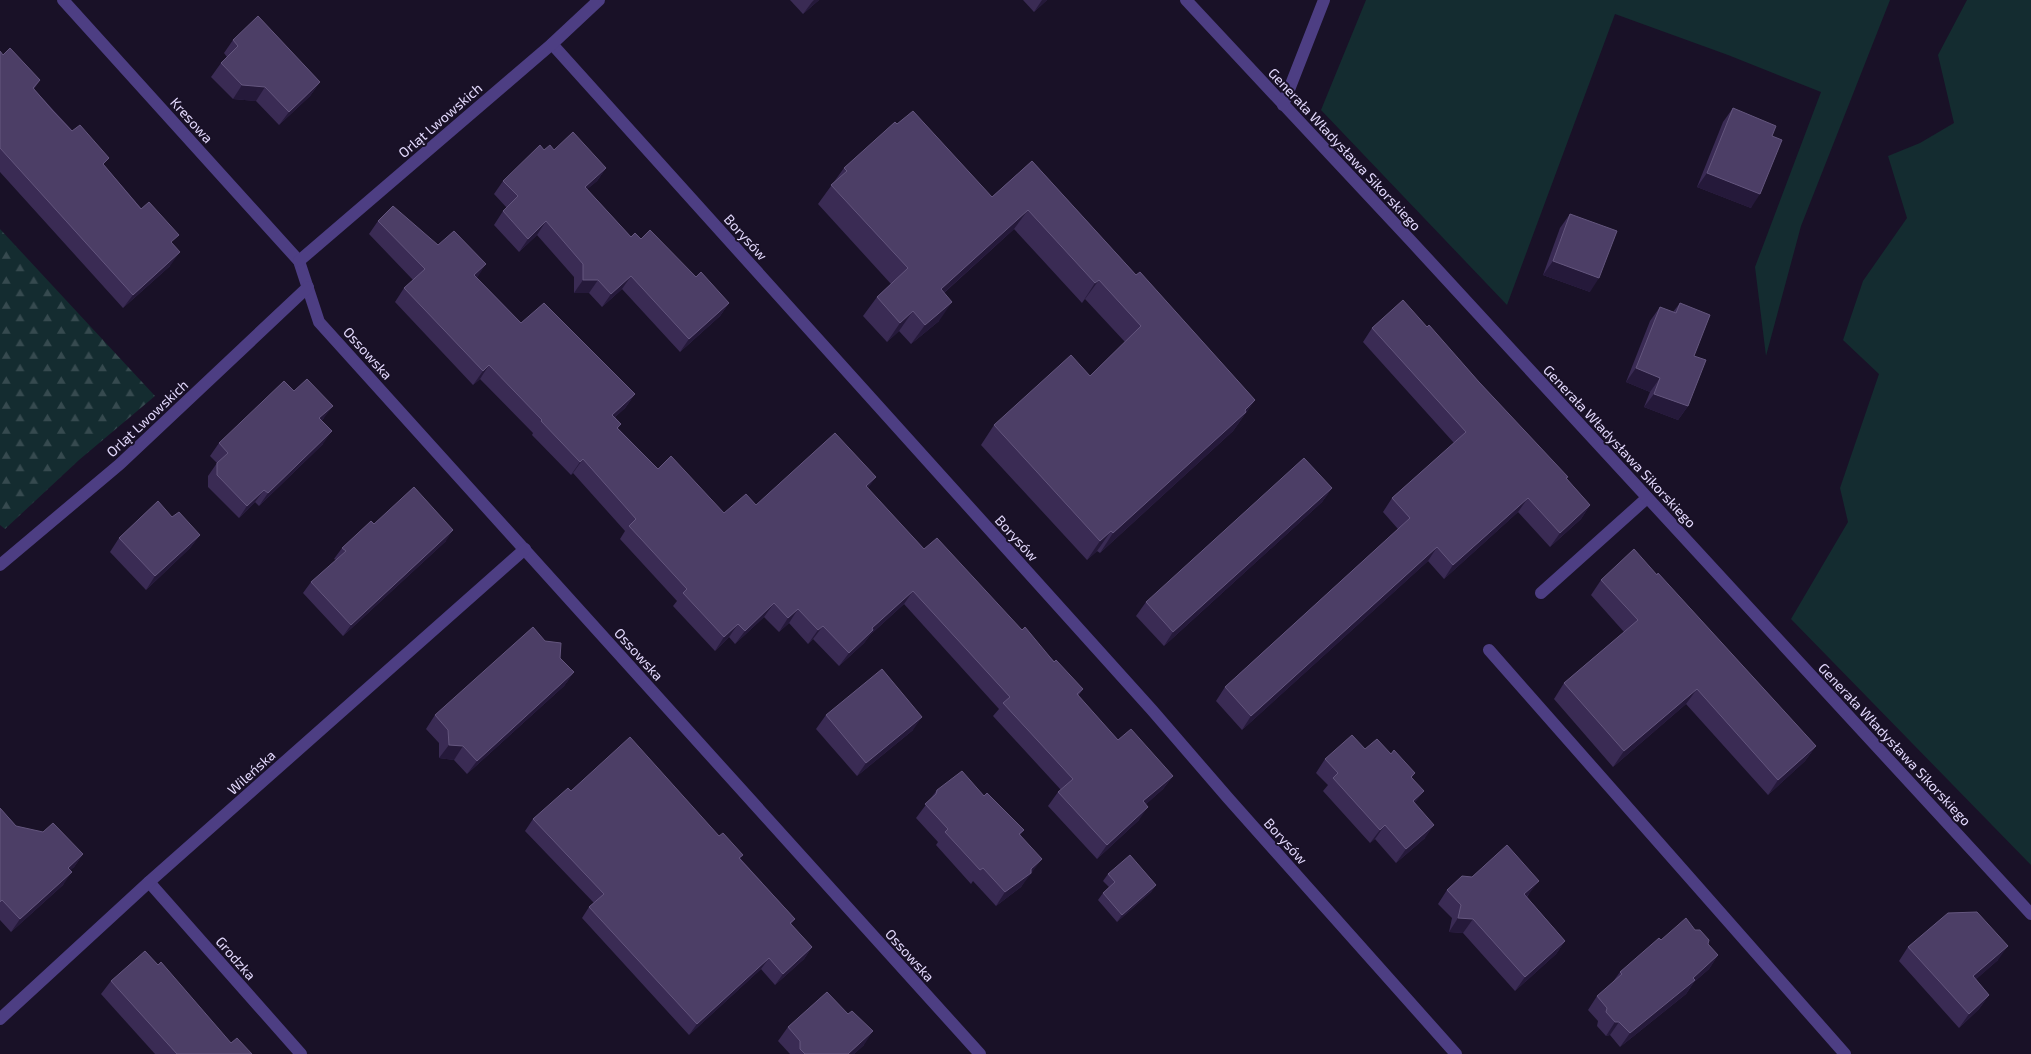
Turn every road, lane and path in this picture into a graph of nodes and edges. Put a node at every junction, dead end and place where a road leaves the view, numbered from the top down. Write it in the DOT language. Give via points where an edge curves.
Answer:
graph roads {
  1 [pos="63,0"];
  2 [pos="598,0"];
  3 [pos="1186,0"];
  4 [pos="1324,0"];
  5 [pos="552,44"];
  6 [pos="1283,105"];
  7 [pos="299,261"];
  8 [pos="308,287"];
  9 [pos="1647,498"];
  10 [pos="525,549"];
  11 [pos="0,565"];
  12 [pos="1541,593"];
  13 [pos="1489,650"];
  14 [pos="149,882"];
  15 [pos="2031,914"];
  16 [pos="0,1019"];
  17 [pos="301,1054"];
  18 [pos="980,1054"];
  19 [pos="1456,1054"];
  20 [pos="1845,1054"];
  1 -- 7 [label="street, Kresowa"];
  2 -- 5 [label="street, Orląt Lwowskich"];
  3 -- 6 [label="street, Generała Władysława Sikorskiego"];
  4 -- 6 [label="street"];
  5 -- 7 [label="street, Orląt Lwowskich"];
  5 -- 19 [label="street, Borysów" via="1152,710"];
  6 -- 9 [label="street, Generała Władysława Sikorskiego"];
  7 -- 8 [label="street, Ossowska"];
  8 -- 10 [label="street, Ossowska" via="319,322"];
  8 -- 11 [label="street, Orląt Lwowskich" via="120,464"];
  9 -- 12 [label="street"];
  9 -- 15 [label="street, Generała Władysława Sikorskiego"];
  10 -- 14 [label="street, Wileńska"];
  10 -- 18 [label="street, Ossowska"];
  13 -- 20 [label="street"];
  14 -- 16 [label="street, Wileńska"];
  14 -- 17 [label="street, Grodzka"];
}
